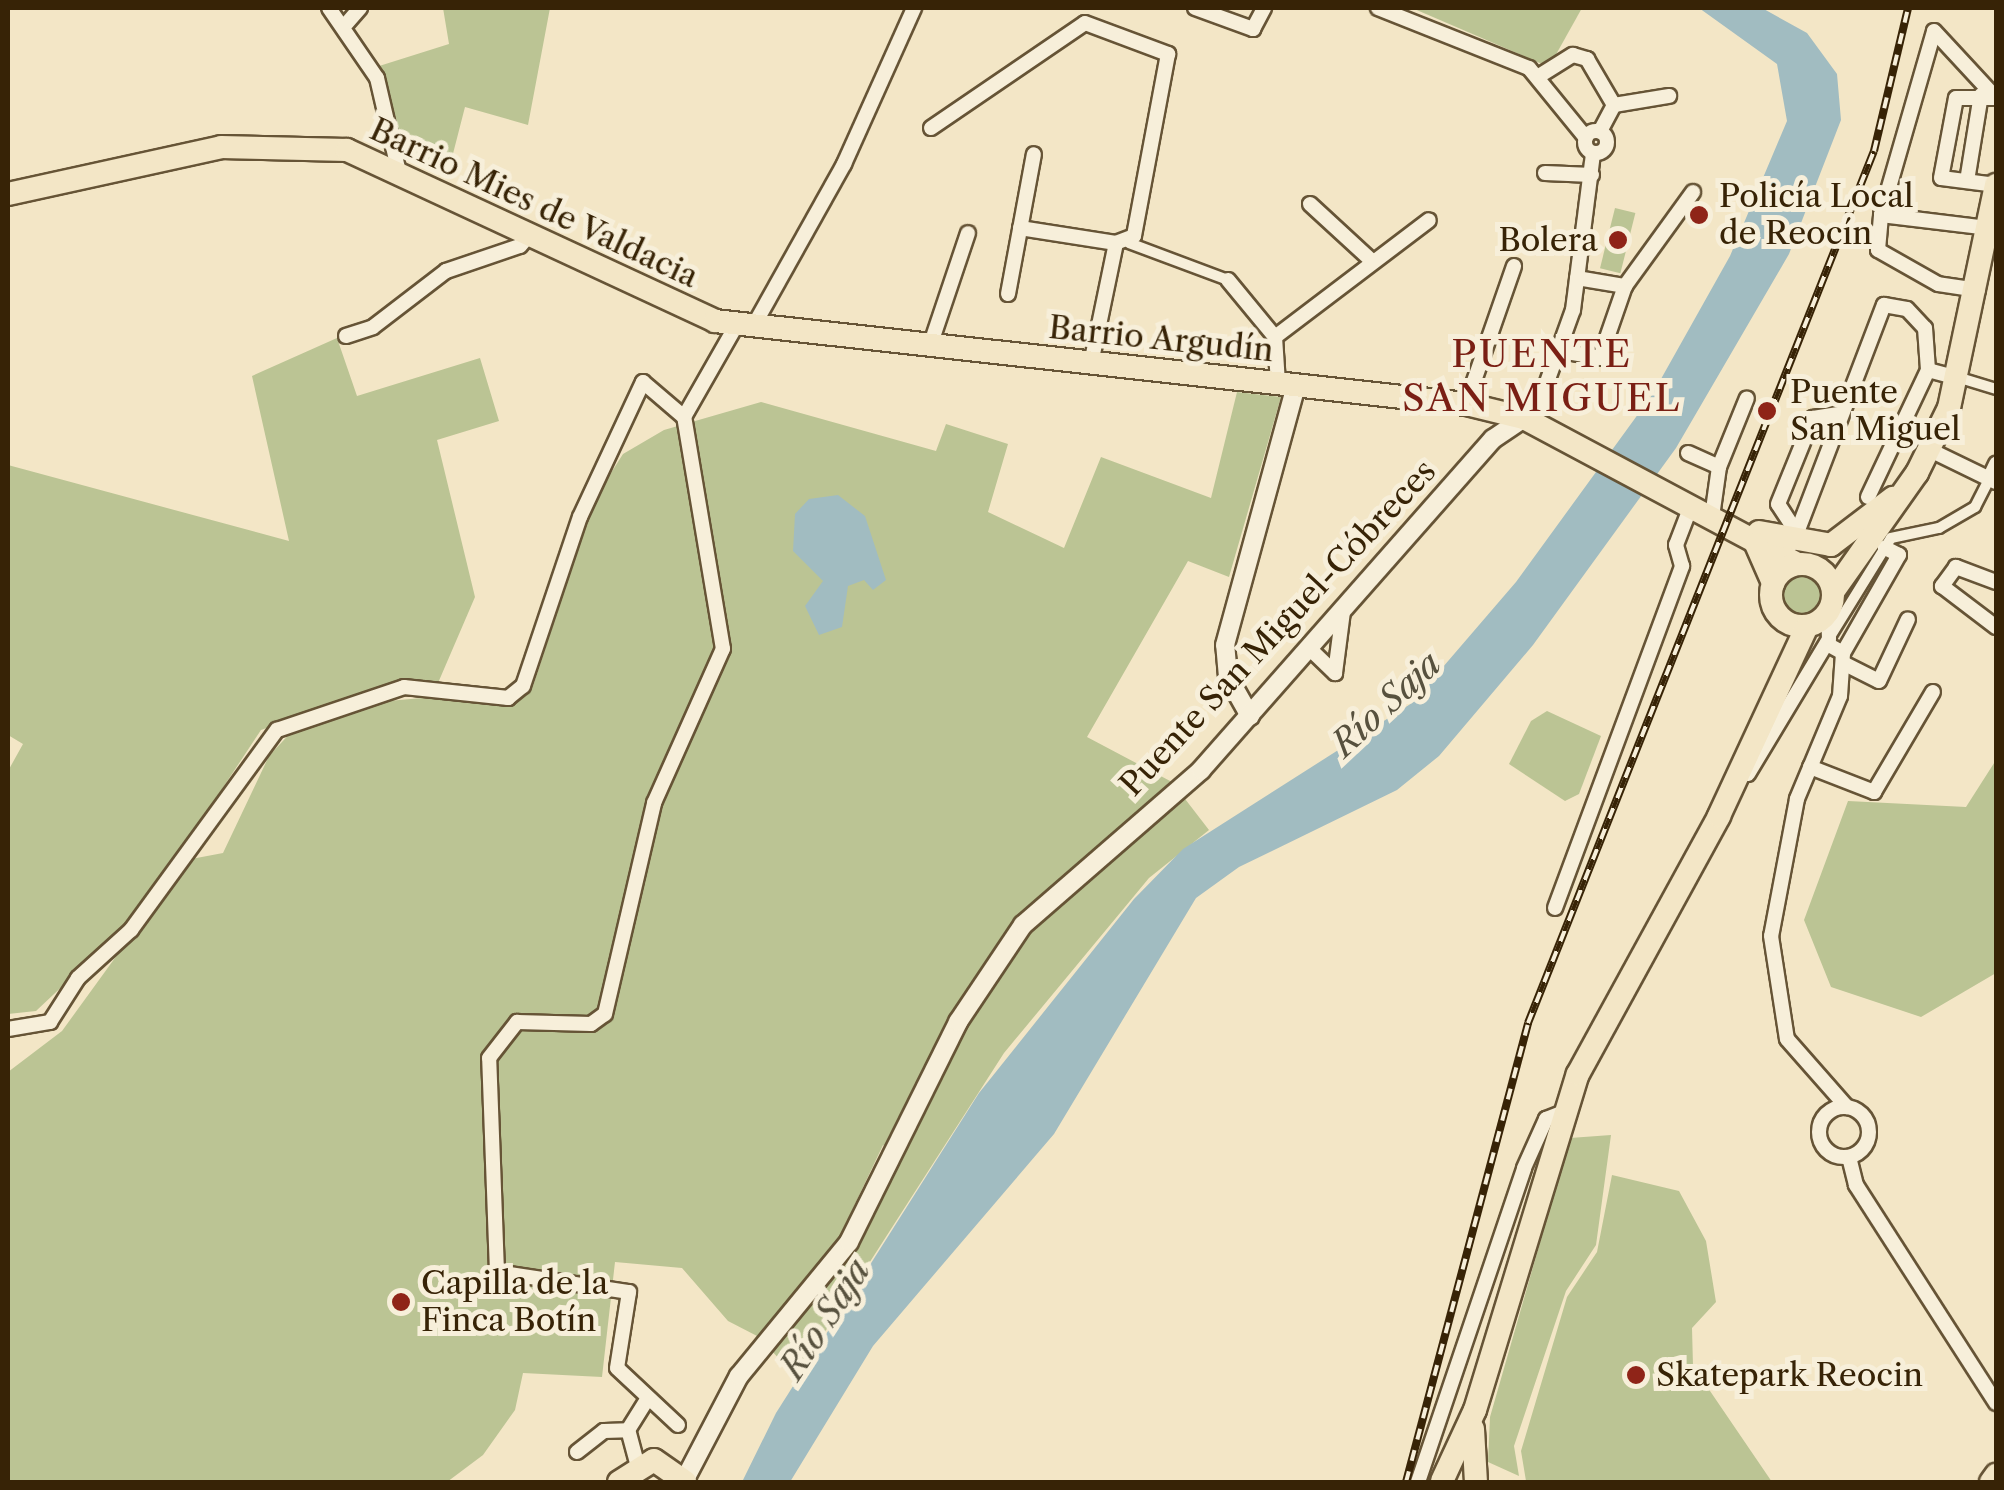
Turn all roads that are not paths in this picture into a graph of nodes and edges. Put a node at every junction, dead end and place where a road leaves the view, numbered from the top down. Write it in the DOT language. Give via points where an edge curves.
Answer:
graph roads {
  1 [pos="329,8"];
  2 [pos="360,8"];
  3 [pos="914,8"];
  4 [pos="1194,8"];
  5 [pos="1264,8"];
  6 [pos="1378,8"];
  7 [pos="347,23"];
  8 [pos="1539,76"];
  9 [pos="1669,96"];
  10 [pos="1985,96"];
  11 [pos="1614,105"];
  12 [pos="930,128"];
  13 [pos="1593,141"];
  14 [pos="1034,154"];
  15 [pos="398,168"];
  16 [pos="1545,173"];
  17 [pos="1592,176"];
  18 [pos="1967,181"];
  19 [pos="1693,192"];
  20 [pos="8,194"];
  21 [pos="1996,194"];
  22 [pos="1310,204"];
  23 [pos="1881,216"];
  24 [pos="1429,220"];
  25 [pos="1020,228"];
  26 [pos="1989,228"];
  27 [pos="968,233"];
  28 [pos="530,234"];
  29 [pos="1122,243"];
  30 [pos="1372,261"];
  31 [pos="1514,266"];
  32 [pos="1578,278"];
  33 [pos="1228,280"];
  34 [pos="1625,286"];
  35 [pos="1978,290"];
  36 [pos="1008,294"];
  37 [pos="745,325"];
  38 [pos="346,336"];
  39 [pos="1275,337"];
  40 [pos="930,346"];
  41 [pos="1561,351"];
  42 [pos="1091,364"];
  43 [pos="1928,370"];
  44 [pos="1960,378"];
  45 [pos="1287,385"];
  46 [pos="1996,389"];
  47 [pos="1747,398"];
  48 [pos="1466,404"];
  49 [pos="1495,411"];
  50 [pos="684,417"];
  51 [pos="1529,420"];
  52 [pos="1493,439"];
  53 [pos="1930,450"];
  54 [pos="1688,454"];
  55 [pos="1996,464"];
  56 [pos="1719,467"];
  57 [pos="1917,473"];
  58 [pos="1993,480"];
  59 [pos="1868,496"];
  60 [pos="1701,513"];
  61 [pos="1745,534"];
  62 [pos="1860,545"];
  63 [pos="1885,548"];
  64 [pos="1794,560"];
  65 [pos="1996,582"];
  66 [pos="1344,611"];
  67 [pos="1782,619"];
  68 [pos="1908,619"];
  69 [pos="1830,621"];
  70 [pos="1807,626"];
  71 [pos="1996,627"];
  72 [pos="1310,649"];
  73 [pos="1843,658"];
  74 [pos="1933,692"];
  75 [pos="1770,700"];
  76 [pos="1250,716"];
  77 [pos="1810,767"];
  78 [pos="1718,816"];
  79 [pos="1554,908"];
  80 [pos="8,1029"];
  81 [pos="1847,1107"];
  82 [pos="1562,1112"];
  83 [pos="1849,1158"];
  84 [pos="647,1400"];
  85 [pos="1996,1403"];
  86 [pos="1475,1410"];
  87 [pos="678,1425"];
  88 [pos="628,1430"];
  89 [pos="699,1440"];
  90 [pos="577,1452"];
  91 [pos="663,1462"];
  92 [pos="622,1475"];
  93 [pos="1996,1476"];
  94 [pos="685,1482"];
  95 [pos="1433,1482"];
  96 [pos="1474,1482"];
  97 [pos="1992,1482"];
  1 -- 7 [label="street"];
  2 -- 7 [label="street"];
  3 -- 37 [label="street" via="844,164"];
  4 -- 5 [label="street" via="1252,29"];
  6 -- 8 [label="street" via="1449,30"];
  7 -- 15 [label="street" via="377,78"];
  8 -- 11 [label="street" via="1580,56"];
  8 -- 13 [label="street"];
  9 -- 11 [label="street"];
  10 -- 18 [label="street"];
  10 -- 18 [label="street" via="1949,112 1941,178"];
  10 -- 23 [label="street" via="1934,30"];
  11 -- 13 [label="street"];
  12 -- 29 [label="street" via="1085,22 1155,45 1168,54"];
  13 -- 17 [label="street"];
  14 -- 25 [label="street"];
  15 -- 20 [label="main road, Barrio Mies de Valdacia" via="347,150 262,143 121,164"];
  15 -- 28 [label="main road, Barrio Mies de Valdacia"];
  16 -- 17 [label="street"];
  17 -- 32 [label="street"];
  18 -- 21 [label="street"];
  19 -- 34 [label="street"];
  21 -- 26 [label="main road"];
  22 -- 30 [label="street"];
  23 -- 26 [label="street"];
  23 -- 35 [label="street" via="1878,250 1938,284"];
  24 -- 30 [label="street"];
  25 -- 29 [label="street"];
  25 -- 36 [label="street"];
  26 -- 35 [label="main road"];
  27 -- 40 [label="street"];
  28 -- 37 [label="main road, Barrio Mies de Valdacia" via="651,297"];
  28 -- 38 [label="street" via="520,246 446,271 373,327"];
  29 -- 33 [label="street"];
  29 -- 42 [label="street"];
  30 -- 39 [label="street"];
  31 -- 48 [label="street"];
  32 -- 34 [label="street"];
  32 -- 41 [label="street"];
  33 -- 39 [label="street"];
  34 -- 41 [label="street" via="1600,358"];
  35 -- 44 [label="main road"];
  37 -- 40 [label="main road, Barrio Argudín"];
  37 -- 50 [label="street"];
  39 -- 45 [label="street"];
  40 -- 42 [label="main road, Barrio Argudín"];
  41 -- 51 [label="street"];
  42 -- 45 [label="main road, Barrio Argudín"];
  43 -- 44 [label="street"];
  43 -- 59 [label="street"];
  43 -- 64 [label="street" via="1931,336 1907,309 1884,305 1837,414"];
  44 -- 46 [label="street"];
  44 -- 53 [label="main road"];
  45 -- 48 [label="main road, Barrio Argudín"];
  45 -- 76 [label="street" via="1225,645 1228,677"];
  47 -- 56 [label="street"];
  48 -- 49 [label="main road, Barrio Argudín"];
  49 -- 51 [label="main road, Barrio Argudín"];
  49 -- 52 [label="street"];
  50 -- 80 [label="street" via="644,382 580,517 523,686 508,698 404,686 277,730 131,930 78,978 50,1022"];
  50 -- 84 [label="street" via="723,649 654,803 605,1014 591,1024 518,1022 489,1058 494,1267 511,1277 629,1292 617,1368"];
  51 -- 52 [label="street, Puente San Miguel-Cóbreces"];
  51 -- 60 [label="main road, Barrio Argudín" via="1651,492"];
  52 -- 66 [label="street, Puente San Miguel-Cóbreces"];
  53 -- 57 [label="main road"];
  53 -- 58 [label="street"];
  54 -- 56 [label="street"];
  55 -- 58 [label="street"];
  56 -- 60 [label="street"];
  57 -- 62 [label="main road"];
  57 -- 64 [label="main road" via="1848,539"];
  58 -- 63 [label="street" via="1975,506"];
  60 -- 61 [label="main road, Barrio Argudín"];
  60 -- 79 [label="street" via="1676,545 1682,566"];
  61 -- 64 [label="main road"];
  61 -- 64 [label="main road, Barrio Argudín"];
  62 -- 64 [label="main road"];
  62 -- 69 [label="main road"];
  63 -- 69 [label="street"];
  63 -- 73 [label="street" via="1899,556"];
  64 -- 67 [label="main road"];
  64 -- 69 [label="main road"];
  65 -- 71 [label="street" via="1956,566 1942,586"];
  66 -- 72 [label="street, Puente San Miguel-Cóbreces"];
  66 -- 72 [label="street" via="1335,673"];
  67 -- 70 [label="main road"];
  67 -- 75 [label="main road"];
  68 -- 73 [label="street" via="1880,681"];
  69 -- 70 [label="main road"];
  69 -- 73 [label="street"];
  69 -- 78 [label="street"];
  70 -- 75 [label="main road"];
  72 -- 76 [label="street, Puente San Miguel-Cóbreces"];
  73 -- 77 [label="street" via="1840,696"];
  74 -- 77 [label="street" via="1874,792"];
  75 -- 78 [label="main road"];
  76 -- 89 [label="street, Puente San Miguel-Cóbreces" via="1176,794 1023,925 958,1022 849,1242 746,1366"];
  77 -- 81 [label="street" via="1771,936 1788,1039"];
  78 -- 82 [label="main road"];
  81 -- 83 [label="street" via="1870,1134"];
  81 -- 83 [label="street" via="1819,1130 1827,1151"];
  82 -- 86 [label="main road"];
  82 -- 95 [label="street" via="1546,1119 1524,1168"];
  83 -- 85 [label="street" via="1856,1185"];
  84 -- 87 [label="street"];
  84 -- 88 [label="street"];
  86 -- 95 [label="main road"];
  86 -- 96 [label="main road"];
  88 -- 90 [label="street" via="604,1431"];
  88 -- 92 [label="street"];
  89 -- 91 [label="street, Puente San Miguel-Cóbreces"];
  89 -- 94 [label="street, Puente San Miguel-Cóbreces"];
  91 -- 92 [label="main road, Puente San Miguel-Cóbreces"];
  91 -- 94 [label="main road, Puente San Miguel-Cóbreces"];
  93 -- 97 [label="main road"];
  95 -- 96 [label="main road"];
}
